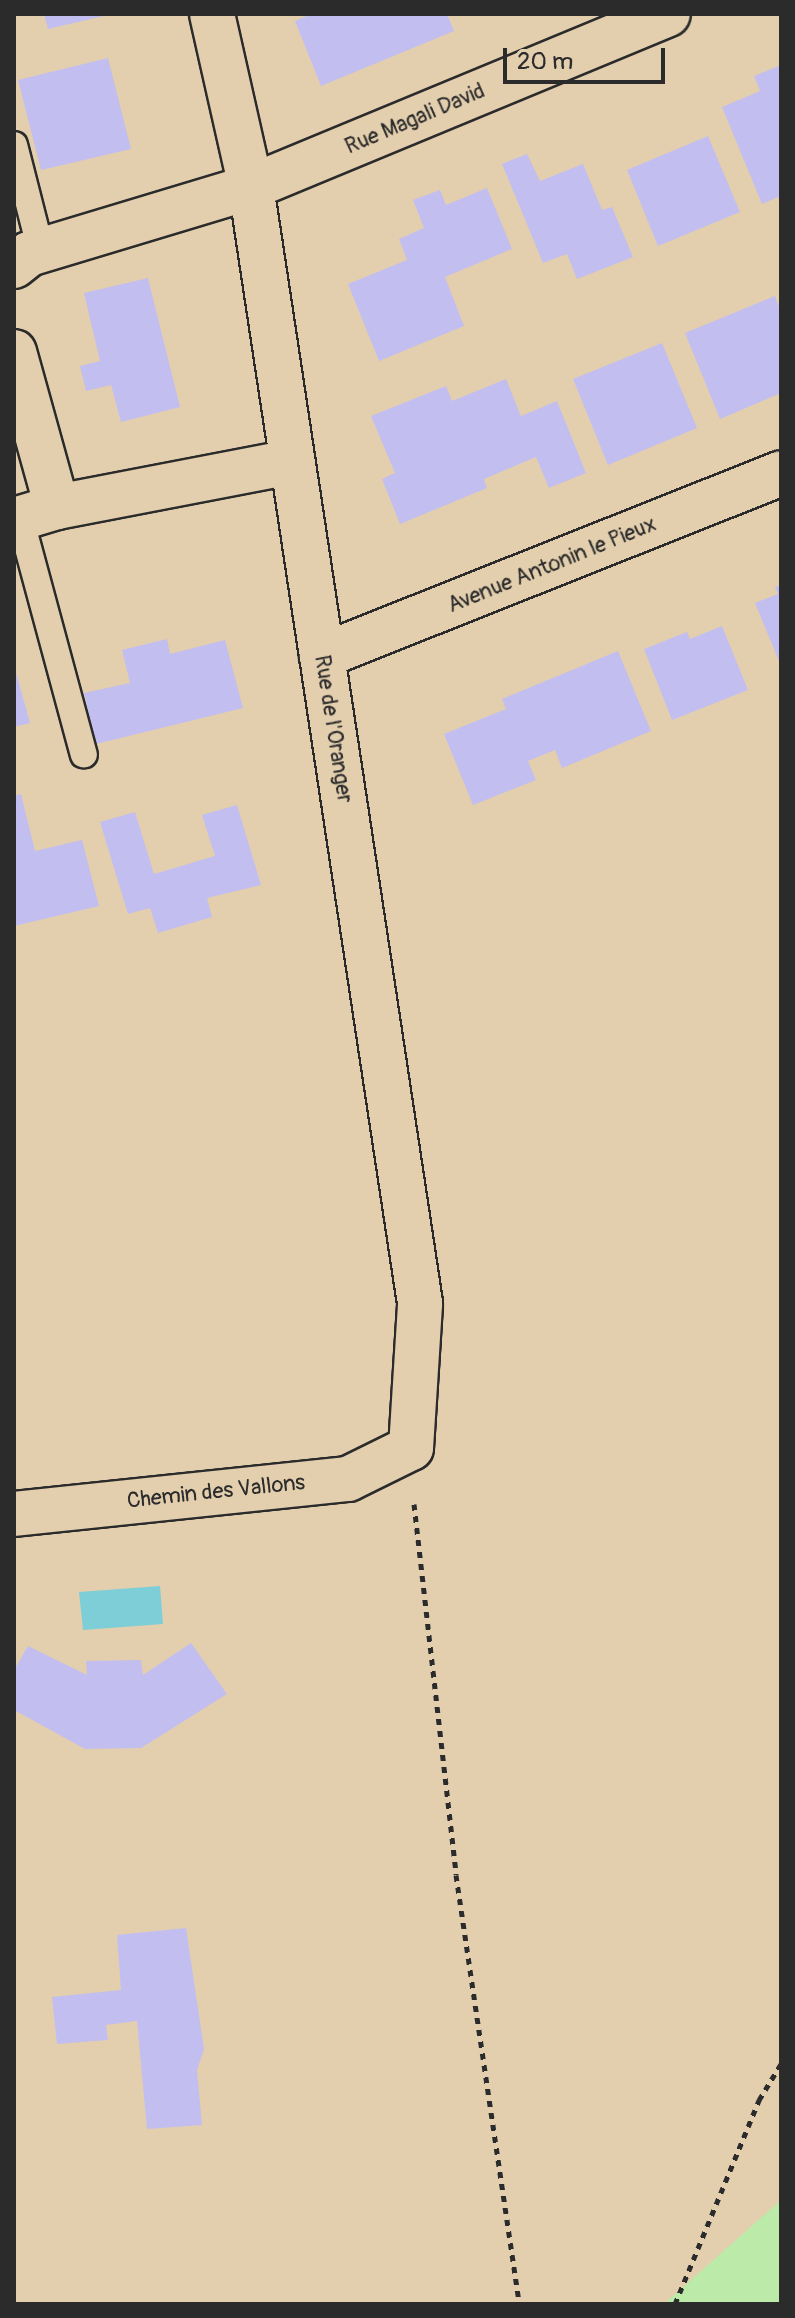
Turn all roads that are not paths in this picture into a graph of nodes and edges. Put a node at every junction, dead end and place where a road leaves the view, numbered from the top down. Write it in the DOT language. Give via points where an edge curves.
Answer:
graph roads {
  1 [pos="212,14"];
  2 [pos="668,14"];
  3 [pos="14,145"];
  4 [pos="251,187"];
  5 [pos="27,258"];
  6 [pos="14,352"];
  7 [pos="291,462"];
  8 [pos="781,473"];
  9 [pos="31,515"];
  10 [pos="322,656"];
  11 [pos="84,755"];
  12 [pos="411,1448"];
  13 [pos="14,1514"];
  1 -- 4 [label="street, Rue de l'Oranger"];
  2 -- 4 [label="street, Rue Magali David"];
  3 -- 5 [label="lane"];
  4 -- 5 [label="street, Rue Magali David"];
  4 -- 7 [label="street, Rue de l'Oranger"];
  6 -- 9 [label="street"];
  7 -- 9 [label="street"];
  7 -- 10 [label="street, Rue de l'Oranger"];
  8 -- 10 [label="street, Avenue Antonin le Pieux"];
  9 -- 11 [label="lane"];
  10 -- 12 [label="street, Rue de l'Oranger" via="420,1303"];
  12 -- 13 [label="street, Chemin des Vallons" via="348,1479"];
}
